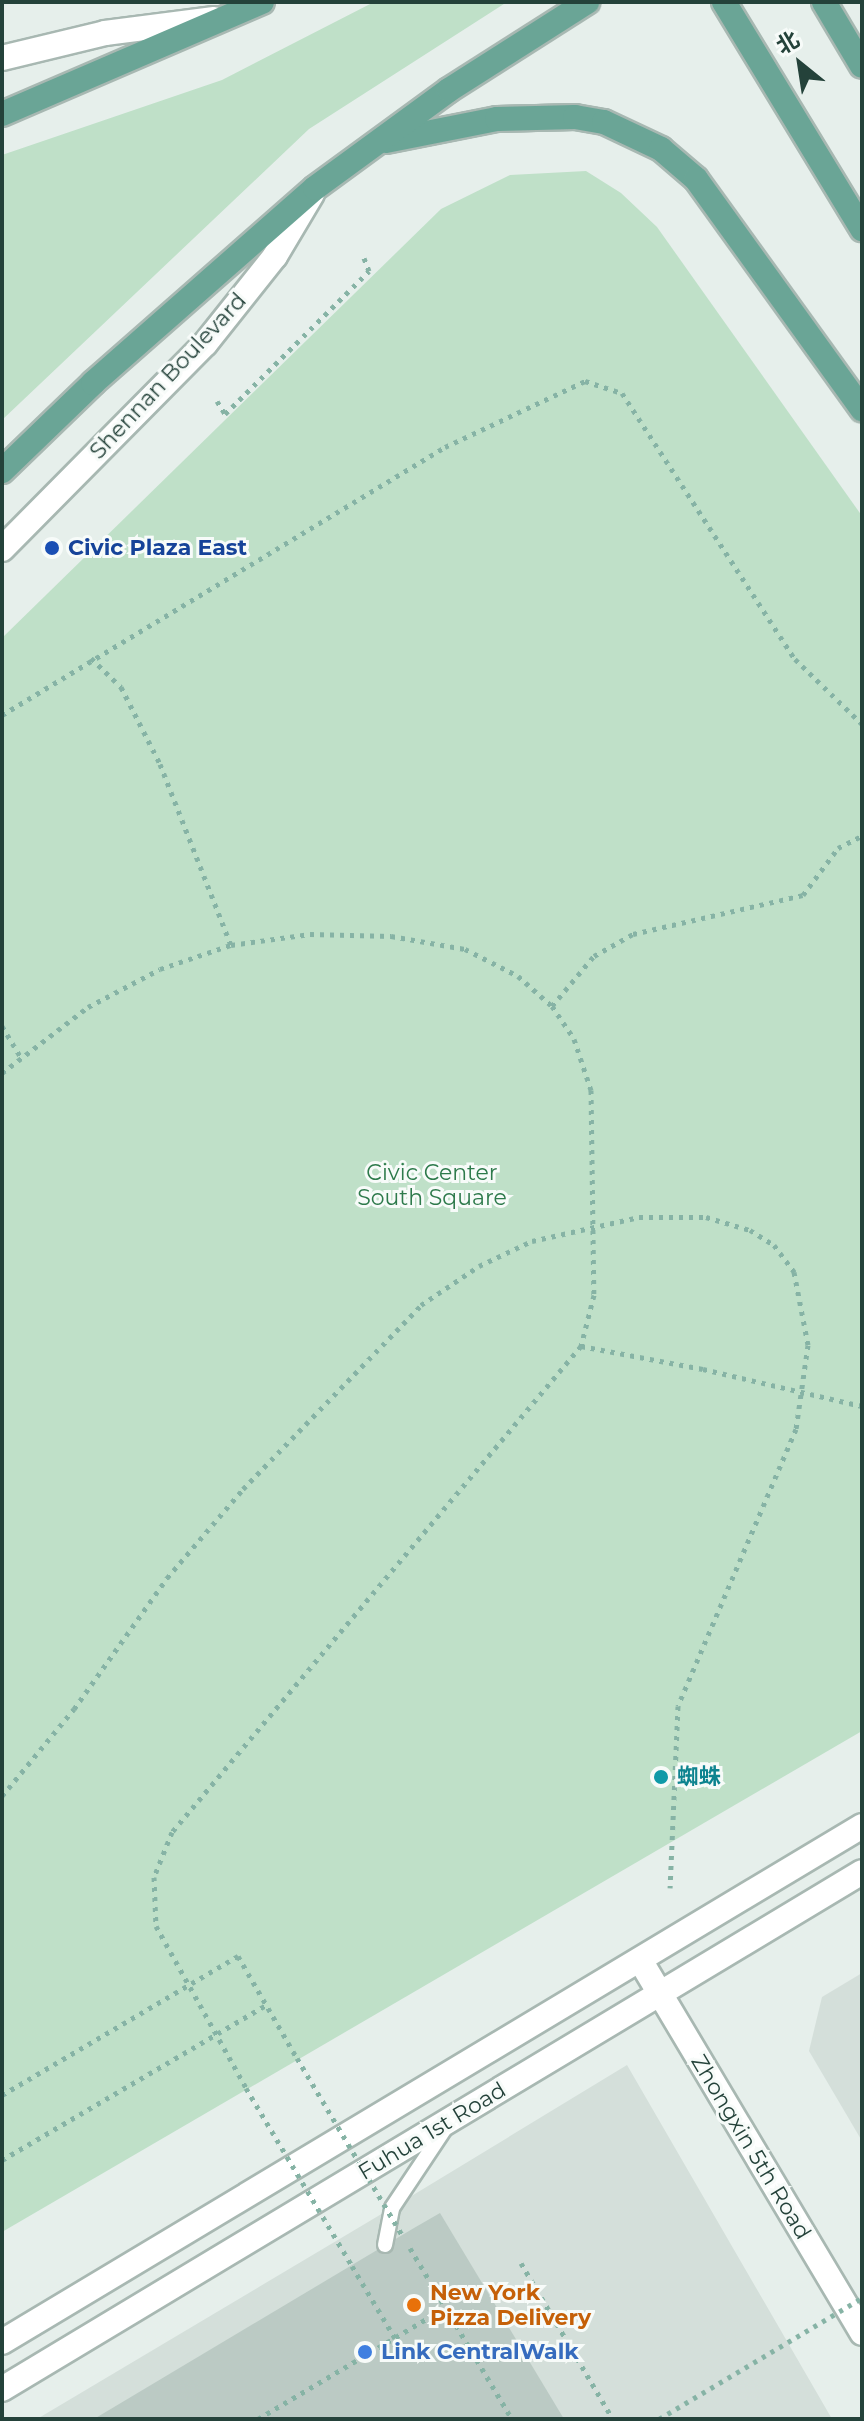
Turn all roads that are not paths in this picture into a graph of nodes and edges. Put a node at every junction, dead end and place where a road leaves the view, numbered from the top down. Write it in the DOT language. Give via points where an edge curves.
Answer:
graph roads {
  1 [pos="262,2"];
  2 [pos="587,2"];
  3 [pos="724,2"];
  4 [pos="824,2"];
  5 [pos="236,16"];
  6 [pos="2,58"];
  7 [pos="862,66"];
  8 [pos="2,114"];
  9 [pos="372,145"];
  10 [pos="315,188"];
  11 [pos="862,229"];
  12 [pos="862,409"];
  13 [pos="2,471"];
  14 [pos="2,549"];
  15 [pos="862,1826"];
  16 [pos="862,1872"];
  17 [pos="640,1960"];
  18 [pos="660,1993"];
  19 [pos="450,2120"];
  20 [pos="385,2245"];
  21 [pos="862,2333"];
  22 [pos="2,2342"];
  23 [pos="2,2389"];
  1 -- 5 [label="main road"];
  2 -- 9 [label="main road, Shennan Boulevard"];
  3 -- 11 [label="main road"];
  4 -- 7 [label="main road"];
  5 -- 6 [label="street" via="105,33"];
  5 -- 8 [label="main road"];
  9 -- 10 [label="main road, Shennan Boulevard"];
  9 -- 12 [label="main road" via="437,128 535,117 575,117 635,135 696,179"];
  10 -- 13 [label="main road, Shennan Boulevard" via="93,383"];
  10 -- 14 [label="street, Shennan Boulevard" via="275,256 205,344"];
  15 -- 17 [label="street, Fuhua 1st Road"];
  16 -- 18 [label="street, Fuhua 1st Road"];
  17 -- 18 [label="street, Zhongxin 5th Road"];
  17 -- 22 [label="street, Fuhua 1st Road"];
  18 -- 19 [label="street, Fuhua 1st Road"];
  18 -- 21 [label="street, Zhongxin 5th Road"];
  19 -- 20 [label="lane" via="392,2208"];
  19 -- 23 [label="street, Fuhua 1st Road"];
}
